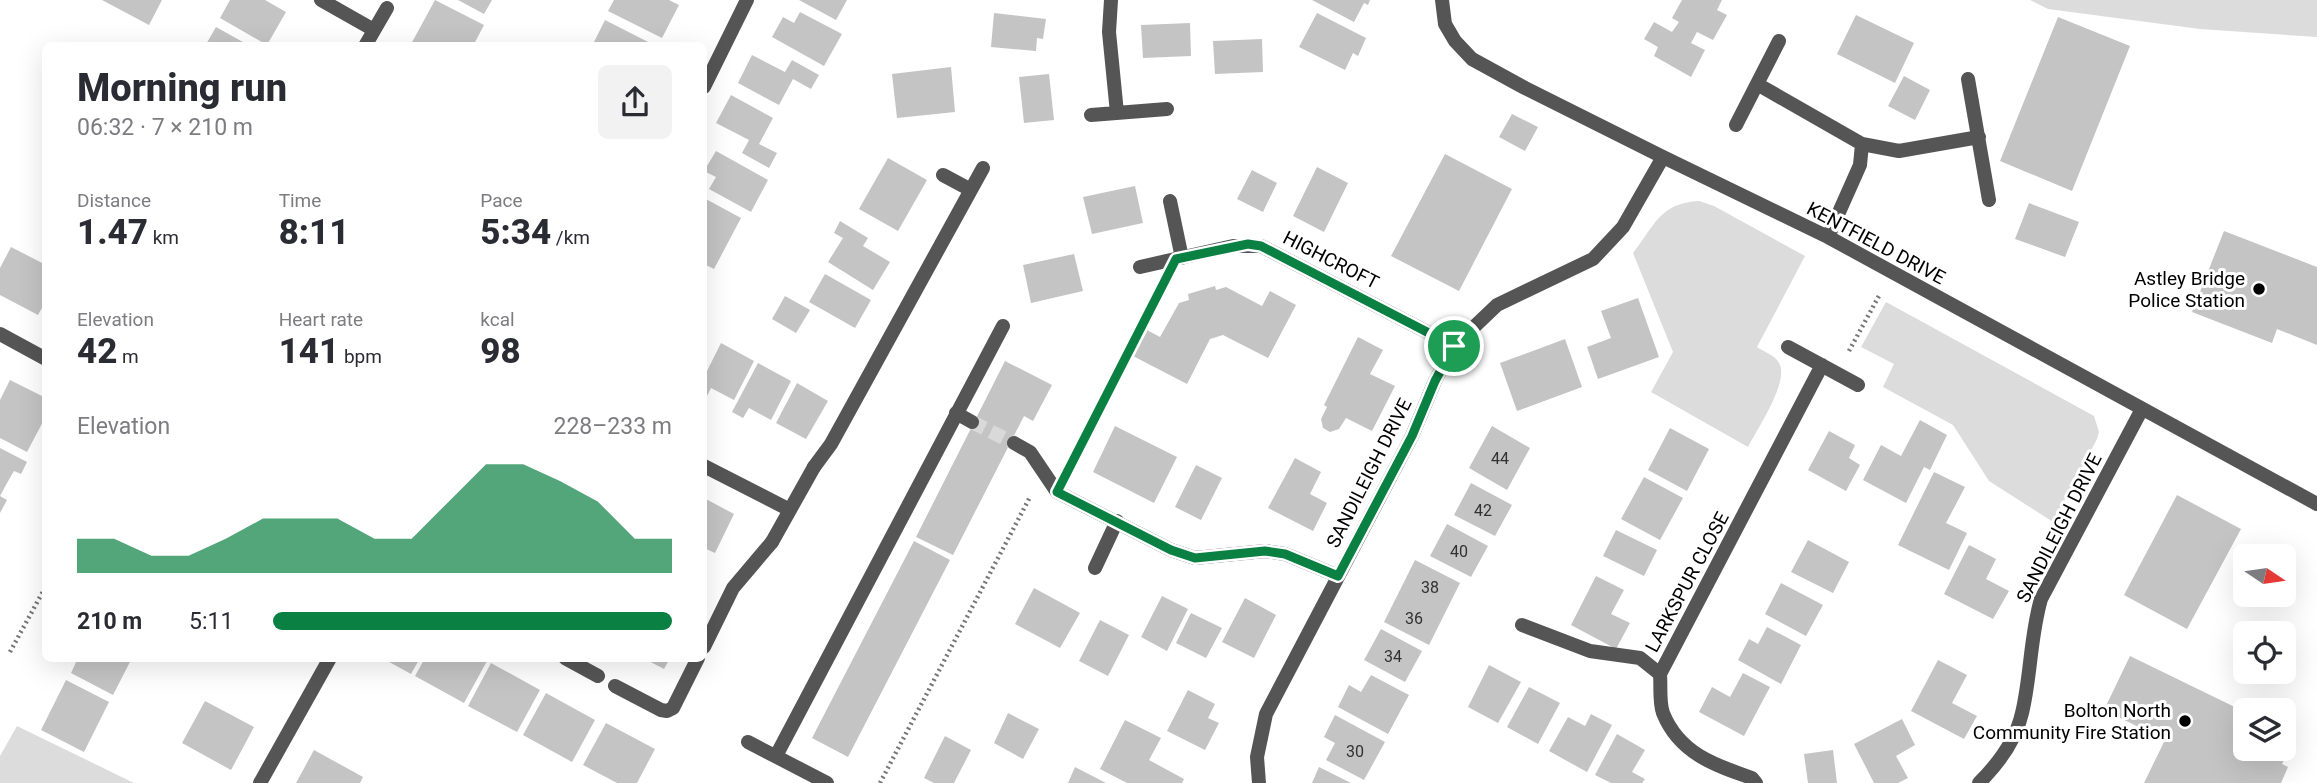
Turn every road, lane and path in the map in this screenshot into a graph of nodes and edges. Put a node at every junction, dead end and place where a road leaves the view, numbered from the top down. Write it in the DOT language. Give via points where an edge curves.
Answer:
graph roads {
  1 [pos="321,0"];
  2 [pos="747,0"];
  3 [pos="1111,0"];
  4 [pos="1442,0"];
  5 [pos="387,8"];
  6 [pos="374,30"];
  7 [pos="1779,41"];
  8 [pos="367,42"];
  9 [pos="1968,79"];
  10 [pos="707,81"];
  11 [pos="1757,84"];
  12 [pos="1167,108"];
  13 [pos="1117,113"];
  14 [pos="1091,115"];
  15 [pos="1736,125"];
  16 [pos="1979,137"];
  17 [pos="1862,144"];
  18 [pos="1663,157"];
  19 [pos="983,168"];
  20 [pos="943,175"];
  21 [pos="971,190"];
  22 [pos="1989,200"];
  23 [pos="1170,201"];
  24 [pos="1828,237"];
  25 [pos="1179,258"];
  26 [pos="1140,267"];
  27 [pos="1892,272"];
  28 [pos="1003,326"];
  29 [pos="0,334"];
  30 [pos="1454,346"];
  31 [pos="1788,346"];
  32 [pos="42,357"];
  33 [pos="1822,365"];
  34 [pos="1837,373"];
  35 [pos="1858,385"];
  36 [pos="2141,409"];
  37 [pos="956,413"];
  38 [pos="972,422"];
  39 [pos="1014,443"];
  40 [pos="707,468"];
  41 [pos="1044,472"];
  42 [pos="1057,492"];
  43 [pos="2317,504"];
  44 [pos="790,510"];
  45 [pos="1117,521"];
  46 [pos="1095,569"];
  47 [pos="1338,576"];
  48 [pos="42,593"];
  49 [pos="1522,625"];
  50 [pos="707,641"];
  51 [pos="10,652"];
  52 [pos="328,662"];
  53 [pos="572,662"];
  54 [pos="696,662"];
  55 [pos="1660,674"];
  56 [pos="598,676"];
  57 [pos="615,686"];
  58 [pos="748,742"];
  59 [pos="776,756"];
  60 [pos="260,783"];
  61 [pos="827,783"];
  62 [pos="880,783"];
  63 [pos="1259,783"];
  64 [pos="1756,783"];
  65 [pos="1979,783"];
  1 -- 6 [label="street"];
  2 -- 10 [label="street"];
  3 -- 13 [label="street" via="1109,32"];
  4 -- 18 [label="street, KENTFIELD DRIVE" via="1446,24 1472,59"];
  5 -- 6 [label="street"];
  6 -- 8 [label="street"];
  7 -- 11 [label="street"];
  9 -- 16 [label="street"];
  11 -- 15 [label="street"];
  11 -- 17 [label="street"];
  12 -- 13 [label="street"];
  13 -- 14 [label="street"];
  16 -- 17 [label="street" via="1899,151"];
  16 -- 22 [label="street"];
  17 -- 24 [label="street" via="1860,165"];
  18 -- 24 [label="street, KENTFIELD DRIVE"];
  18 -- 30 [label="street, SANDILEIGH DRIVE" via="1623,227 1593,259 1497,304"];
  19 -- 21 [label="street"];
  20 -- 21 [label="street"];
  21 -- 44 [label="street"];
  23 -- 25 [label="street"];
  24 -- 27 [label="street, KENTFIELD DRIVE"];
  25 -- 26 [label="street, HIGHCROFT"];
  25 -- 30 [label="street, HIGHCROFT" via="1234,246 1261,246"];
  25 -- 42 [label="path"];
  27 -- 34 [label="path"];
  27 -- 36 [label="street, KENTFIELD DRIVE"];
  28 -- 37 [label="street"];
  29 -- 32 [label="street"];
  30 -- 47 [label="street, SANDILEIGH DRIVE"];
  31 -- 33 [label="street"];
  33 -- 34 [label="street"];
  33 -- 55 [label="street, LARKSPUR CLOSE"];
  34 -- 35 [label="street"];
  36 -- 43 [label="street, KENTFIELD DRIVE"];
  36 -- 65 [label="street, SANDILEIGH DRIVE" via="2041,599 2022,714 1995,767"];
  37 -- 38 [label="street"];
  37 -- 59 [label="street"];
  39 -- 41 [label="street" via="1030,452"];
  40 -- 44 [label="street"];
  41 -- 42 [label="street"];
  41 -- 62 [label="path"];
  42 -- 45 [label="street, SANDILEIGH DRIVE"];
  44 -- 50 [label="street" via="772,542 739,580"];
  45 -- 46 [label="street"];
  45 -- 47 [label="street, SANDILEIGH DRIVE" via="1195,558 1265,551 1285,554"];
  47 -- 63 [label="street, SANDILEIGH DRIVE" via="1266,714 1257,757"];
  48 -- 51 [label="path"];
  49 -- 55 [label="street" via="1590,651 1640,658"];
  52 -- 60 [label="street"];
  53 -- 56 [label="street"];
  54 -- 57 [label="street" via="673,708 667,711"];
  55 -- 64 [label="street, LARKSPUR CLOSE" via="1662,711 1685,747"];
  58 -- 59 [label="street"];
  59 -- 61 [label="street"];
}
